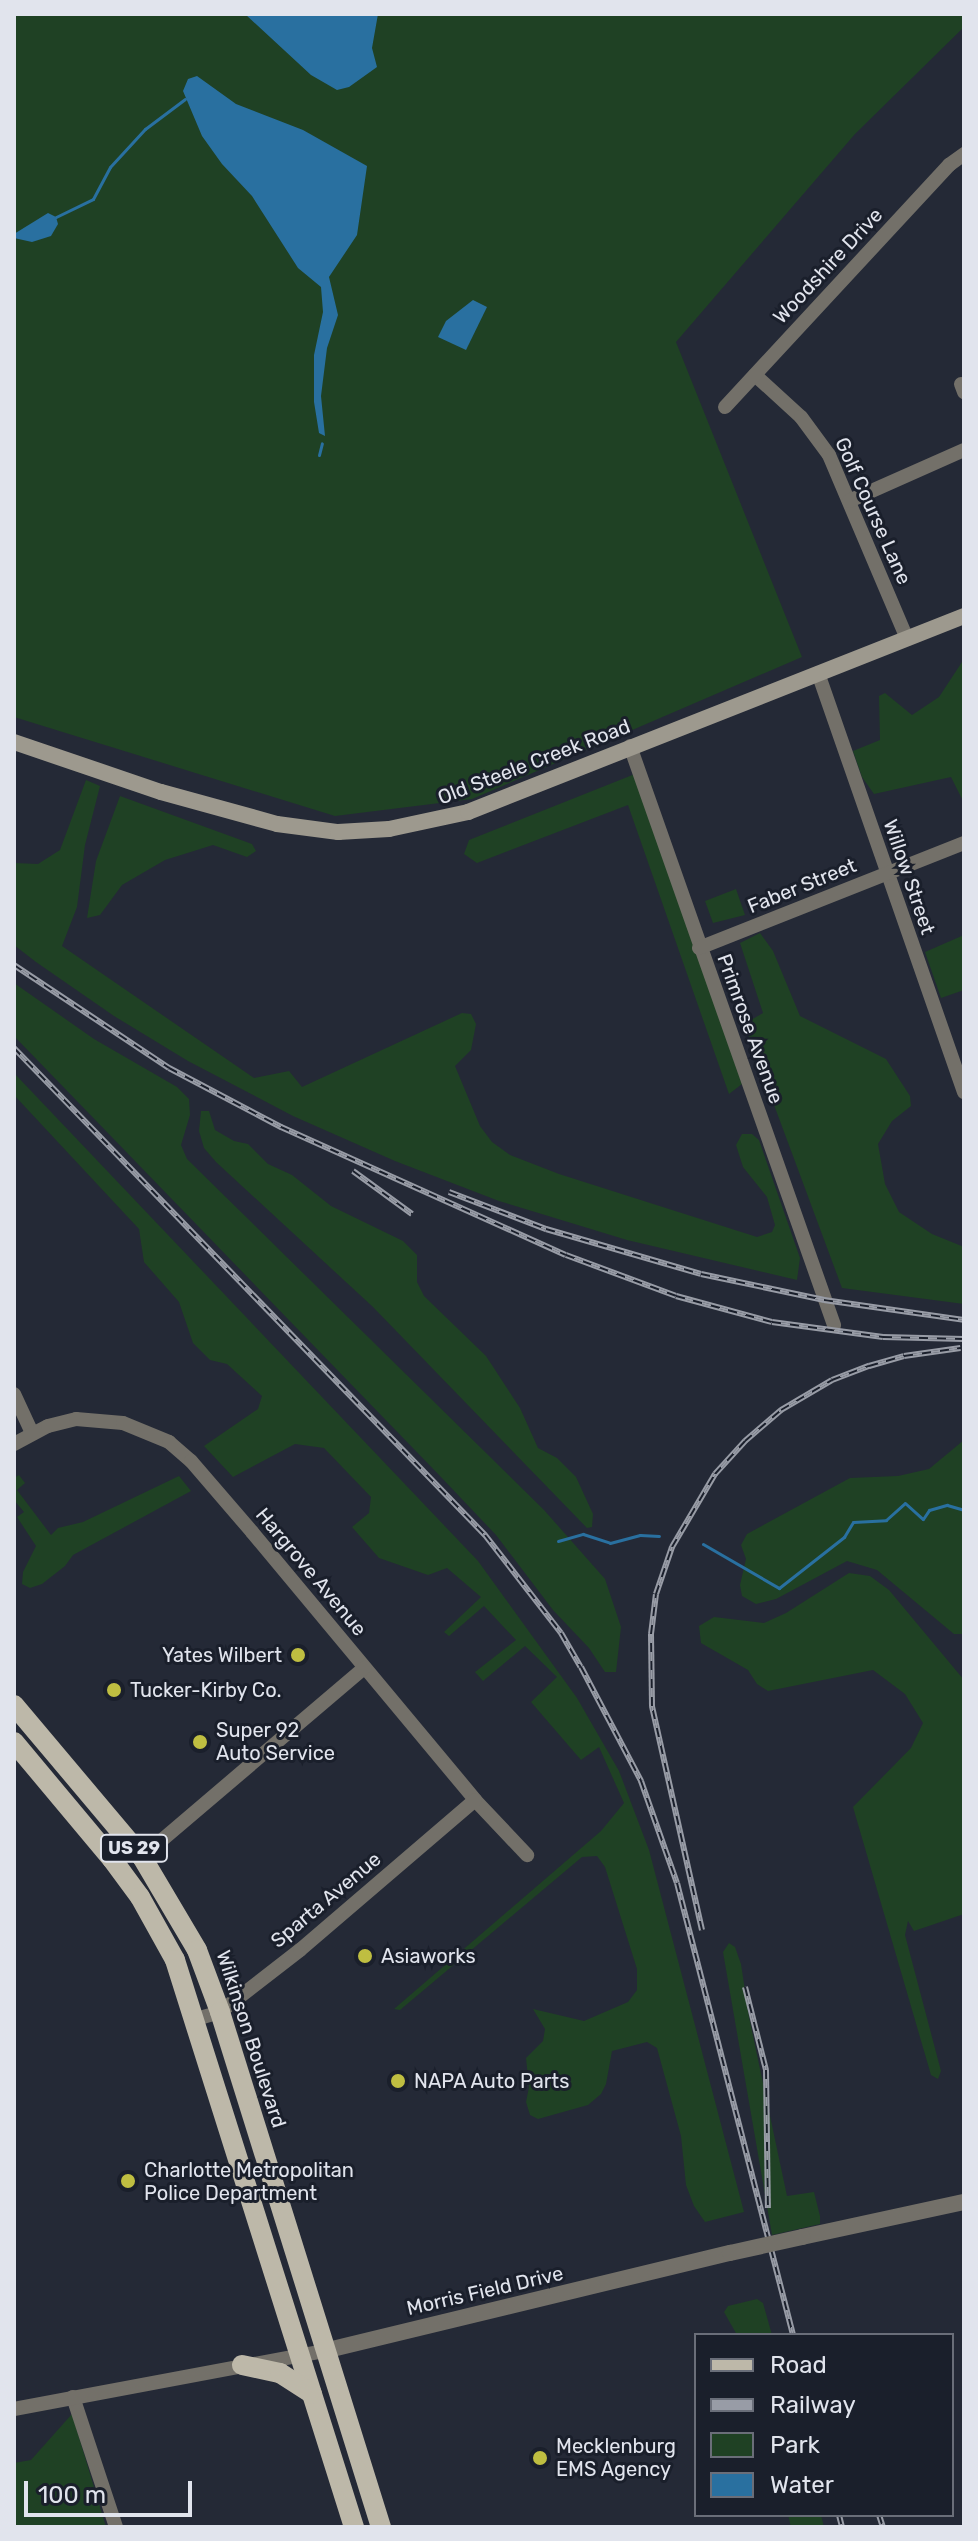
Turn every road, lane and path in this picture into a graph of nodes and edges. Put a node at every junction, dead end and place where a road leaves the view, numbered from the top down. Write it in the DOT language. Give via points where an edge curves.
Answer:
graph roads {
  1 [pos="964,154"];
  2 [pos="755,375"];
  3 [pos="725,407"];
  4 [pos="964,450"];
  5 [pos="849,501"];
  6 [pos="964,616"];
  7 [pos="907,639"];
  8 [pos="818,673"];
  9 [pos="14,742"];
  10 [pos="630,746"];
  11 [pos="964,843"];
  12 [pos="887,873"];
  13 [pos="699,948"];
  14 [pos="964,1092"];
  15 [pos="834,1325"];
  16 [pos="14,1394"];
  17 [pos="32,1433"];
  18 [pos="14,1444"];
  19 [pos="364,1668"];
  20 [pos="14,1705"];
  21 [pos="14,1742"];
  22 [pos="475,1800"];
  23 [pos="527,1855"];
  24 [pos="142,1857"];
  25 [pos="220,2012"];
  26 [pos="196,2019"];
  27 [pos="964,2202"];
  28 [pos="324,2351"];
  29 [pos="299,2353"];
  30 [pos="242,2365"];
  31 [pos="312,2394"];
  32 [pos="73,2397"];
  33 [pos="14,2409"];
  34 [pos="116,2527"];
  35 [pos="354,2527"];
  36 [pos="381,2527"];
  1 -- 2 [label="street, Woodshire Drive"];
  2 -- 3 [label="street, Woodshire Drive"];
  2 -- 5 [label="street, Golf Course Lane" via="813,431"];
  4 -- 5 [label="street"];
  5 -- 7 [label="street, Golf Course Lane"];
  6 -- 7 [label="main road, Old Steele Creek Road"];
  7 -- 8 [label="main road, Old Steele Creek Road"];
  8 -- 10 [label="main road, Old Steele Creek Road"];
  8 -- 12 [label="street, Willow Street"];
  9 -- 10 [label="main road, Old Steele Creek Road" via="225,811 338,832 444,819"];
  10 -- 13 [label="street, Primrose Avenue"];
  11 -- 12 [label="street, Faber Street"];
  12 -- 13 [label="street, Faber Street"];
  12 -- 14 [label="street, Willow Street"];
  13 -- 15 [label="street, Primrose Avenue"];
  16 -- 17 [label="street"];
  17 -- 18 [label="street, Hargrove Avenue"];
  17 -- 19 [label="street, Hargrove Avenue" via="76,1419 100,1419 169,1442 191,1461"];
  19 -- 22 [label="street, Hargrove Avenue"];
  19 -- 24 [label="street"];
  20 -- 24 [label="main road, Wilkinson Boulevard / US 29"];
  21 -- 26 [label="main road, US 29" via="140,1897 175,1960"];
  22 -- 23 [label="street, Hargrove Avenue"];
  22 -- 25 [label="street, Sparta Avenue"];
  24 -- 25 [label="main road, Wilkinson Boulevard / US 29" via="187,1930"];
  25 -- 26 [label="street, Sparta Avenue"];
  25 -- 28 [label="main road, Wilkinson Boulevard / US 29"];
  26 -- 29 [label="main road, US 29"];
  27 -- 28 [label="street, Morris Field Drive, bridge"];
  28 -- 29 [label="street, Morris Field Drive"];
  28 -- 36 [label="main road, Wilkinson Boulevard / US 29"];
  29 -- 30 [label="street, Morris Field Drive"];
  29 -- 31 [label="main road, US 29"];
  30 -- 31 [label="main road" via="280,2373"];
  30 -- 32 [label="street, Morris Field Drive"];
  31 -- 35 [label="main road, US 29"];
  32 -- 33 [label="street, Morris Field Drive"];
  32 -- 34 [label="street"];
}
